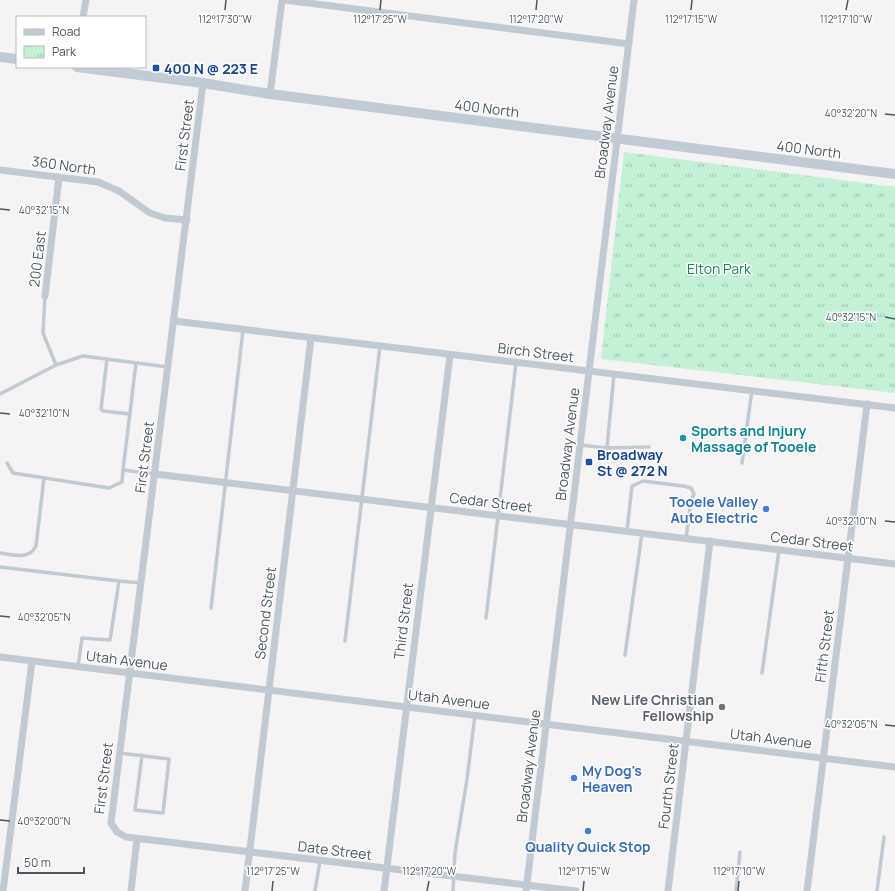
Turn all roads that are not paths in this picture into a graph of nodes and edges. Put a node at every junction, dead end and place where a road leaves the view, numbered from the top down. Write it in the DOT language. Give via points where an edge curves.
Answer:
graph roads {
  1 [pos="86,0"];
  2 [pos="283,0"];
  3 [pos="634,0"];
  4 [pos="83,16"];
  5 [pos="629,44"];
  6 [pos="0,57"];
  7 [pos="16,59"];
  8 [pos="85,68"];
  9 [pos="203,83"];
  10 [pos="270,94"];
  11 [pos="617,139"];
  12 [pos="0,170"];
  13 [pos="895,174"];
  14 [pos="59,177"];
  15 [pos="187,220"];
  16 [pos="45,296"];
  17 [pos="174,321"];
  18 [pos="243,330"];
  19 [pos="312,338"];
  20 [pos="380,346"];
  21 [pos="450,355"];
  22 [pos="107,359"];
  23 [pos="136,363"];
  24 [pos="516,363"];
  25 [pos="56,365"];
  26 [pos="168,367"];
  27 [pos="589,372"];
  28 [pos="614,373"];
  29 [pos="752,390"];
  30 [pos="0,394"];
  31 [pos="867,404"];
  32 [pos="895,408"];
  33 [pos="130,414"];
  34 [pos="580,445"];
  35 [pos="649,447"];
  36 [pos="607,448"];
  37 [pos="6,463"];
  38 [pos="742,463"];
  39 [pos="123,470"];
  40 [pos="155,474"];
  41 [pos="44,478"];
  42 [pos="224,482"];
  43 [pos="293,491"];
  44 [pos="362,499"];
  45 [pos="430,507"];
  46 [pos="499,516"];
  47 [pos="570,524"];
  48 [pos="627,531"];
  49 [pos="642,533"];
  50 [pos="686,538"];
  51 [pos="710,541"];
  52 [pos="779,550"];
  53 [pos="0,553"];
  54 [pos="848,558"];
  55 [pos="895,564"];
  56 [pos="0,567"];
  57 [pos="119,581"];
  58 [pos="142,584"];
  59 [pos="211,608"];
  60 [pos="486,618"];
  61 [pos="345,641"];
  62 [pos="625,655"];
  63 [pos="0,657"];
  64 [pos="32,661"];
  65 [pos="78,667"];
  66 [pos="131,673"];
  67 [pos="762,673"];
  68 [pos="269,690"];
  69 [pos="406,707"];
  70 [pos="475,715"];
  71 [pos="546,724"];
  72 [pos="686,741"];
  73 [pos="120,753"];
  74 [pos="142,755"];
  75 [pos="824,758"];
  76 [pos="895,767"];
  77 [pos="117,832"];
  78 [pos="884,837"];
  79 [pos="137,839"];
  80 [pos="249,852"];
  81 [pos="740,852"];
  82 [pos="320,861"];
  83 [pos="386,869"];
  84 [pos="455,876"];
  85 [pos="526,888"];
  86 [pos="3,891"];
  87 [pos="131,891"];
  88 [pos="245,891"];
  89 [pos="315,891"];
  90 [pos="384,891"];
  91 [pos="453,891"];
  92 [pos="576,891"];
  93 [pos="668,891"];
  94 [pos="736,891"];
  95 [pos="807,891"];
  96 [pos="877,891"];
  1 -- 4 [label="street"];
  2 -- 5 [label="street"];
  2 -- 10 [label="street"];
  3 -- 5 [label="street, Broadway Avenue"];
  5 -- 11 [label="street, Broadway Avenue"];
  6 -- 7 [label="street"];
  8 -- 9 [label="street, 400 North"];
  9 -- 10 [label="street, 400 North"];
  9 -- 15 [label="street, First Street"];
  10 -- 11 [label="street, 400 North"];
  11 -- 13 [label="street, 400 North"];
  11 -- 27 [label="street, Broadway Avenue"];
  12 -- 14 [label="street, 360 North"];
  14 -- 15 [label="street, 360 North" via="98,182 118,191 150,213 165,218"];
  14 -- 16 [label="street, 200 East"];
  15 -- 17 [label="street, First Street"];
  16 -- 25 [label="lane" via="43,333"];
  17 -- 18 [label="street, Birch Street"];
  17 -- 26 [label="street, First Street"];
  18 -- 19 [label="street, Birch Street"];
  18 -- 42 [label="lane"];
  19 -- 20 [label="street, Birch Street"];
  19 -- 43 [label="street, Second Street"];
  20 -- 21 [label="street, Birch Street"];
  20 -- 44 [label="lane"];
  21 -- 24 [label="street, Birch Street"];
  21 -- 45 [label="street, Third Street"];
  22 -- 23 [label="lane"];
  22 -- 25 [label="lane" via="83,356"];
  22 -- 33 [label="lane" via="101,409"];
  23 -- 26 [label="lane"];
  23 -- 33 [label="lane"];
  24 -- 27 [label="street, Birch Street"];
  24 -- 46 [label="lane"];
  25 -- 30 [label="lane"];
  26 -- 40 [label="street, First Street"];
  27 -- 28 [label="street, Birch Street"];
  27 -- 34 [label="street, Broadway Avenue"];
  28 -- 29 [label="street, Birch Street"];
  28 -- 36 [label="lane"];
  29 -- 31 [label="street, Birch Street"];
  29 -- 38 [label="lane"];
  31 -- 32 [label="street, Birch Street"];
  31 -- 54 [label="street, Fifth Street"];
  33 -- 39 [label="lane"];
  34 -- 36 [label="lane"];
  34 -- 47 [label="street, Broadway Avenue"];
  35 -- 36 [label="lane"];
  37 -- 41 [label="lane" via="13,473"];
  39 -- 40 [label="lane"];
  39 -- 41 [label="lane" via="122,482 109,488"];
  40 -- 42 [label="street, Cedar Street"];
  40 -- 58 [label="street, First Street"];
  41 -- 53 [label="lane" via="36,546 26,556"];
  42 -- 43 [label="street, Cedar Street"];
  42 -- 59 [label="lane"];
  43 -- 44 [label="street, Cedar Street"];
  43 -- 68 [label="street, Second Street"];
  44 -- 45 [label="street, Cedar Street"];
  44 -- 61 [label="lane"];
  45 -- 46 [label="street, Cedar Street"];
  45 -- 69 [label="street, Third Street"];
  46 -- 47 [label="street, Cedar Street"];
  46 -- 60 [label="lane"];
  47 -- 48 [label="street, Cedar Street"];
  47 -- 71 [label="street, Broadway Avenue"];
  48 -- 49 [label="street, Cedar Street"];
  48 -- 50 [label="lane" via="632,486 643,481 691,488 694,494 690,501"];
  49 -- 50 [label="street, Cedar Street"];
  49 -- 62 [label="lane"];
  50 -- 51 [label="street, Cedar Street"];
  51 -- 52 [label="street, Cedar Street"];
  51 -- 72 [label="street, Fourth Street"];
  52 -- 54 [label="street, Cedar Street"];
  52 -- 67 [label="lane"];
  54 -- 55 [label="street, Cedar Street"];
  54 -- 75 [label="street, Fifth Street"];
  56 -- 57 [label="lane"];
  57 -- 58 [label="lane"];
  57 -- 65 [label="lane" via="110,640 82,638"];
  58 -- 66 [label="street, First Street"];
  63 -- 64 [label="street, Utah Avenue"];
  64 -- 65 [label="street, Utah Avenue"];
  64 -- 86 [label="street"];
  65 -- 66 [label="street, Utah Avenue"];
  66 -- 68 [label="street, Utah Avenue"];
  66 -- 73 [label="street, First Street"];
  68 -- 69 [label="street, Utah Avenue"];
  68 -- 80 [label="street, Second Street"];
  69 -- 70 [label="street, Utah Avenue"];
  69 -- 83 [label="street, Third Street"];
  70 -- 71 [label="street, Utah Avenue"];
  70 -- 84 [label="lane" via="455,853"];
  71 -- 72 [label="street, Utah Avenue"];
  71 -- 85 [label="street, Broadway Avenue"];
  72 -- 75 [label="street, Utah Avenue"];
  72 -- 93 [label="street, Fourth Street"];
  73 -- 74 [label="lane"];
  73 -- 77 [label="street, First Street" via="111,823"];
  74 -- 74 [label="lane" via="170,759 163,813 135,810"];
  75 -- 76 [label="street, Utah Avenue"];
  75 -- 95 [label="street, Fifth Street"];
  77 -- 79 [label="street, Date Street"];
  78 -- 96 [label="lane"];
  79 -- 80 [label="street, Date Street"];
  79 -- 87 [label="street"];
  80 -- 82 [label="street, Date Street"];
  80 -- 88 [label="street, Second Street"];
  81 -- 94 [label="lane"];
  82 -- 83 [label="street, Date Street"];
  82 -- 89 [label="lane"];
  83 -- 84 [label="street, Date Street"];
  83 -- 90 [label="street, Third Street"];
  84 -- 85 [label="street, Date Street"];
  84 -- 91 [label="lane"];
  85 -- 92 [label="street, Date Street"];
}
